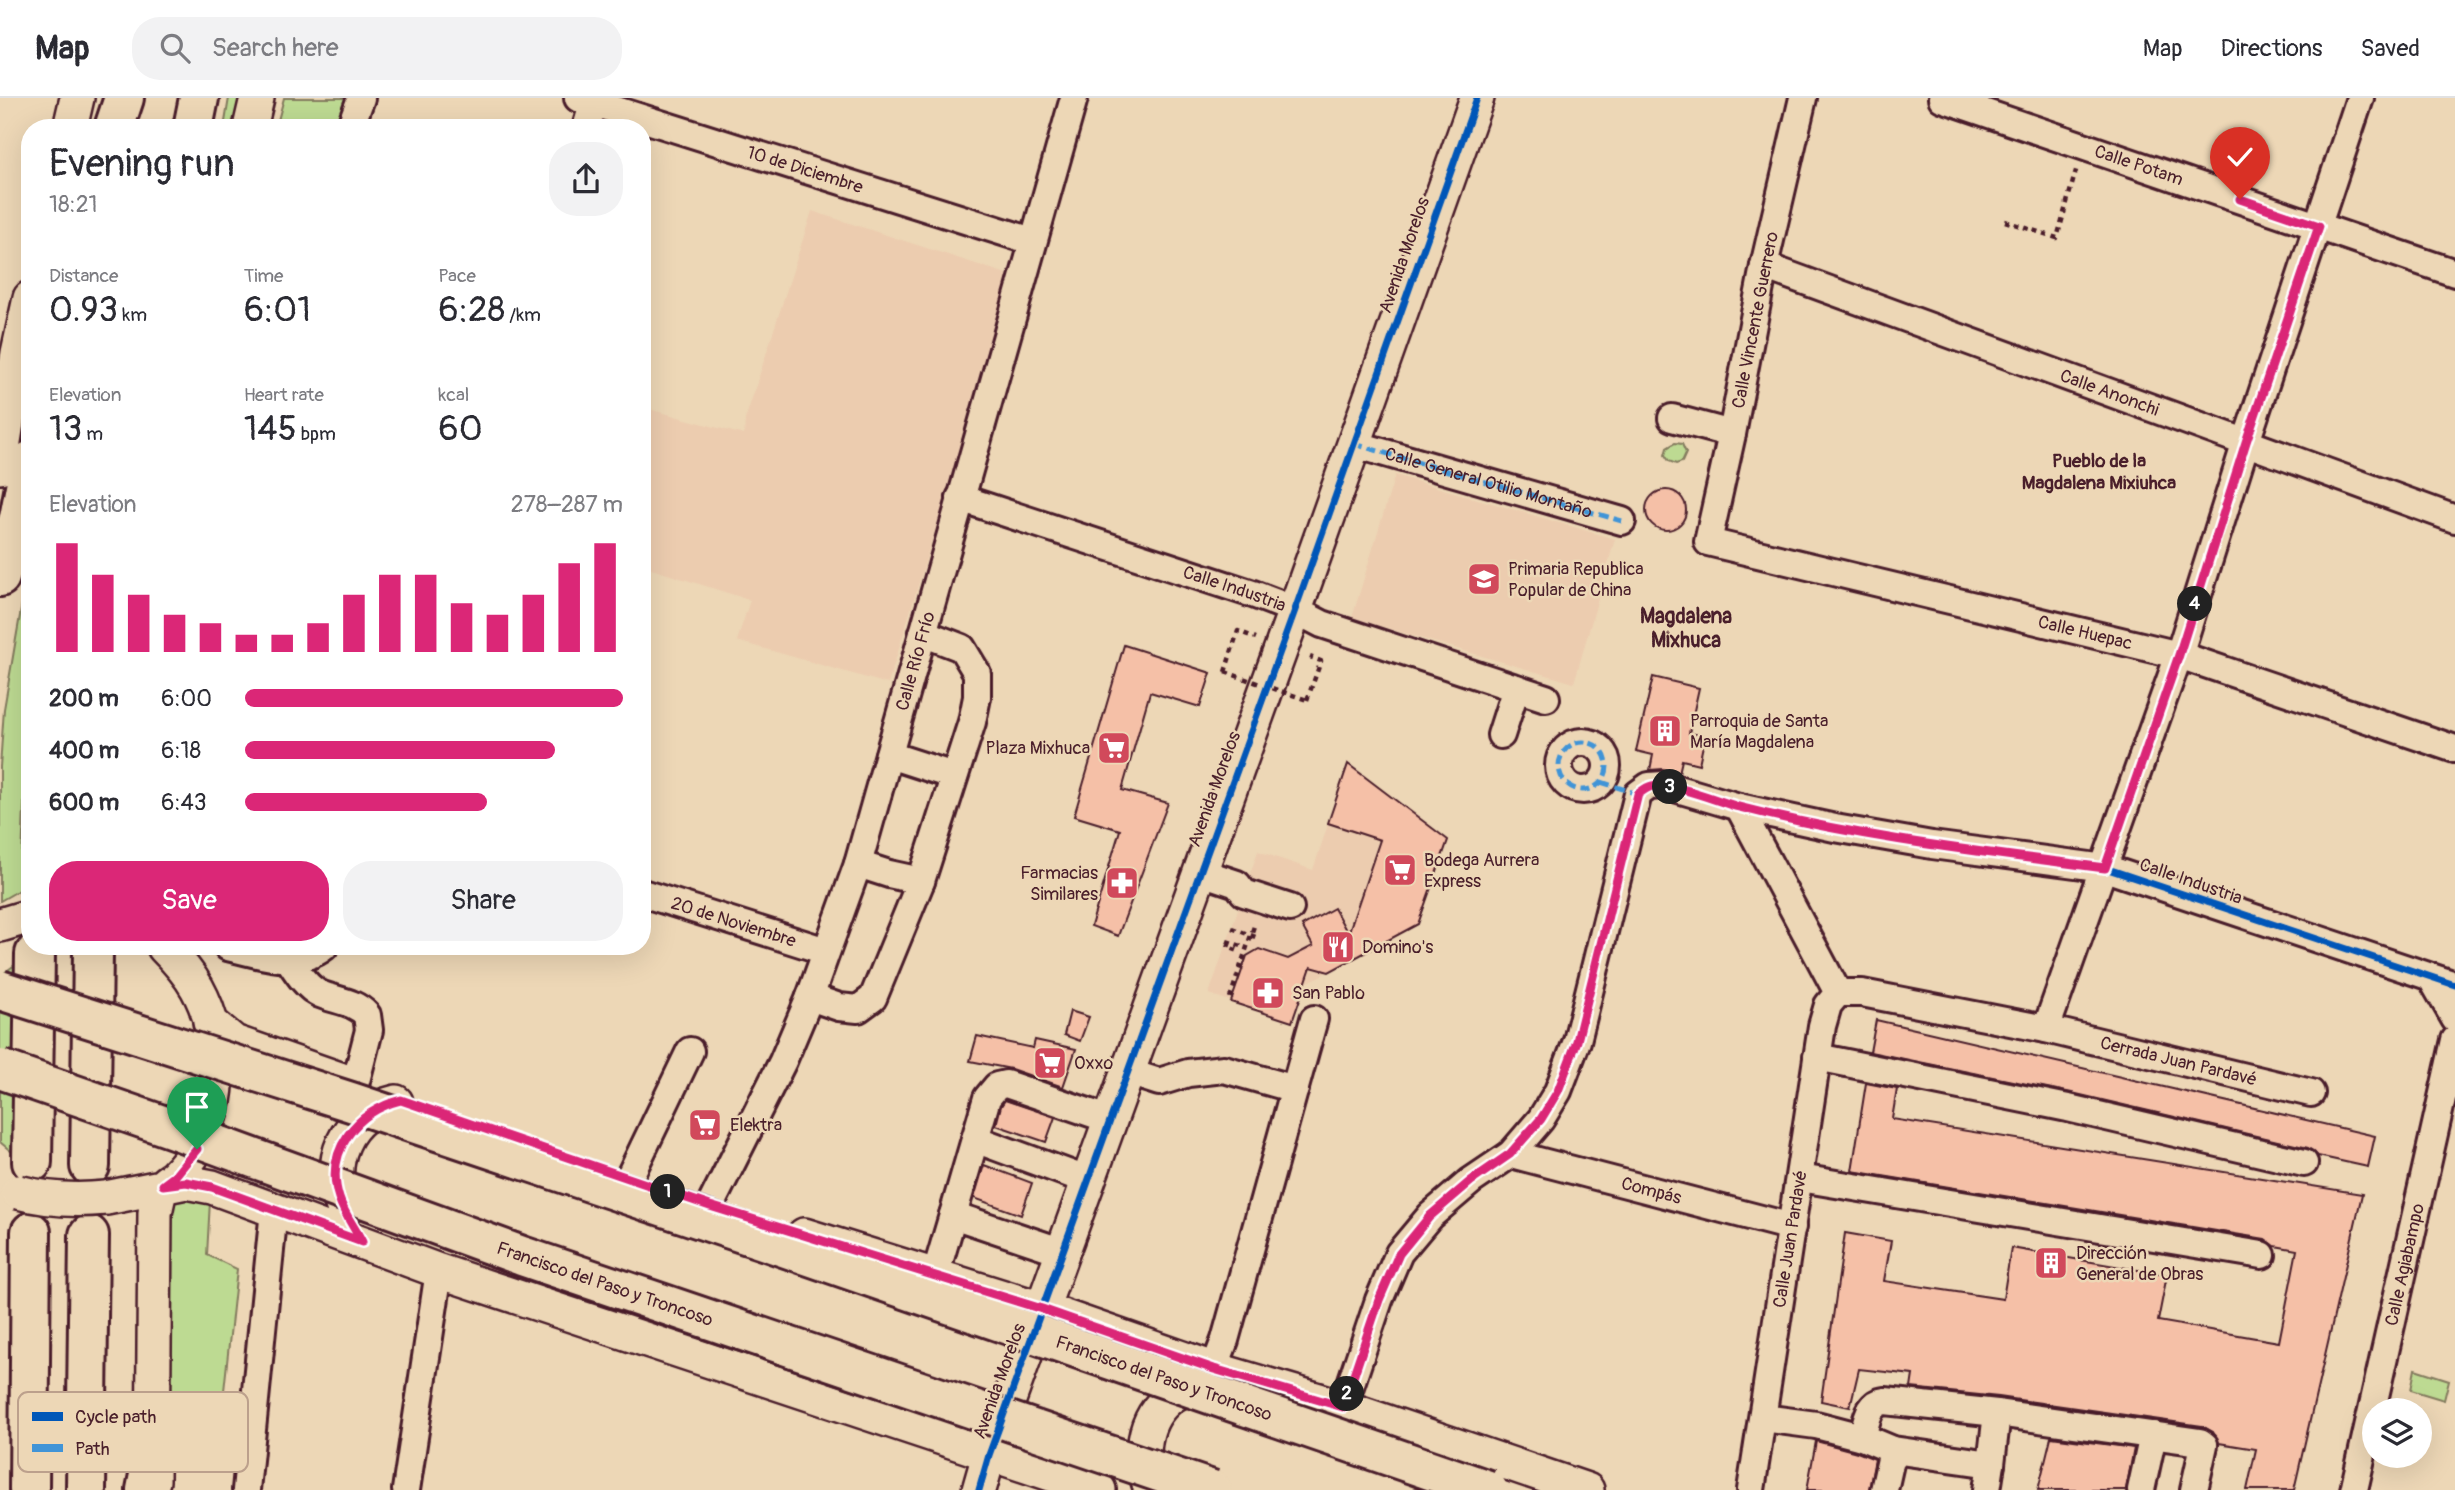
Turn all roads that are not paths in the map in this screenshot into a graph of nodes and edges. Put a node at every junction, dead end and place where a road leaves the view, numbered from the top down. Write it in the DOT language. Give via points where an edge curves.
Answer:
graph roads {
  1 [pos="77,98"];
  2 [pos="124,98"];
  3 [pos="140,98"];
  4 [pos="199,98"];
  5 [pos="218,98"];
  6 [pos="257,98"];
  7 [pos="360,98"];
  8 [pos="1074,98"];
  9 [pos="1476,98"];
  10 [pos="1803,98"];
  11 [pos="1942,98"];
  12 [pos="2360,98"];
  13 [pos="588,107"];
  14 [pos="72,119"];
  15 [pos="117,119"];
  16 [pos="135,119"];
  17 [pos="195,119"];
  18 [pos="215,119"];
  19 [pos="252,119"];
  20 [pos="353,119"];
  21 [pos="627,119"];
  22 [pos="651,126"];
  23 [pos="2319,226"];
  24 [pos="1032,242"];
  25 [pos="1764,266"];
  26 [pos="2455,273"];
  27 [pos="21,340"];
  28 [pos="1672,418"];
  29 [pos="1732,434"];
  30 [pos="2246,442"];
  31 [pos="1354,444"];
  32 [pos="0,467"];
  33 [pos="960,498"];
  34 [pos="21,508"];
  35 [pos="2455,519"];
  36 [pos="1622,521"];
  37 [pos="1708,542"];
  38 [pos="0,577"];
  39 [pos="1295,610"];
  40 [pos="923,633"];
  41 [pos="2179,655"];
  42 [pos="1516,688"];
  43 [pos="1546,698"];
  44 [pos="1501,735"];
  45 [pos="2455,749"];
  46 [pos="889,755"];
  47 [pos="954,776"];
  48 [pos="1601,782"];
  49 [pos="1638,794"];
  50 [pos="1740,807"];
  51 [pos="858,864"];
  52 [pos="2105,868"];
  53 [pos="1201,872"];
  54 [pos="921,881"];
  55 [pos="651,896"];
  56 [pos="1292,902"];
  57 [pos="826,951"];
  58 [pos="35,955"];
  59 [pos="93,955"];
  60 [pos="172,955"];
  61 [pos="266,955"];
  62 [pos="313,955"];
  63 [pos="289,960"];
  64 [pos="2443,982"];
  65 [pos="0,990"];
  66 [pos="1839,993"];
  67 [pos="810,997"];
  68 [pos="1314,1019"];
  69 [pos="2455,1019"];
  70 [pos="210,1022"];
  71 [pos="2046,1029"];
  72 [pos="2455,1040"];
  73 [pos="690,1051"];
  74 [pos="1817,1057"];
  75 [pos="0,1069"];
  76 [pos="1128,1072"];
  77 [pos="355,1085"];
  78 [pos="1295,1089"];
  79 [pos="2311,1093"];
  80 [pos="401,1100"];
  81 [pos="1111,1120"];
  82 [pos="975,1139"];
  83 [pos="1510,1154"];
  84 [pos="2304,1163"];
  85 [pos="17,1178"];
  86 [pos="629,1178"];
  87 [pos="1800,1178"];
  88 [pos="1089,1181"];
  89 [pos="98,1182"];
  90 [pos="163,1185"];
  91 [pos="710,1206"];
  92 [pos="274,1210"];
  93 [pos="953,1215"];
  94 [pos="1792,1227"];
  95 [pos="32,1231"];
  96 [pos="89,1235"];
  97 [pos="362,1242"];
  98 [pos="1063,1252"];
  99 [pos="2262,1255"];
  100 [pos="439,1271"];
  101 [pos="936,1276"];
  102 [pos="1042,1309"];
  103 [pos="1214,1369"];
  104 [pos="30,1392"];
  105 [pos="87,1392"];
  106 [pos="152,1392"];
  107 [pos="1343,1407"];
  108 [pos="1997,1413"];
  109 [pos="1763,1418"];
  110 [pos="2153,1435"];
  111 [pos="1862,1437"];
  112 [pos="1893,1450"];
  113 [pos="989,1455"];
  114 [pos="248,1470"];
  115 [pos="29,1472"];
  116 [pos="86,1472"];
  117 [pos="248,1472"];
  118 [pos="1989,1477"];
  119 [pos="29,1490"];
  120 [pos="86,1490"];
  121 [pos="246,1490"];
  122 [pos="406,1490"];
  123 [pos="979,1490"];
  124 [pos="1099,1490"];
  125 [pos="1151,1490"];
  126 [pos="1212,1490"];
  127 [pos="1488,1490"];
  128 [pos="1587,1490"];
  129 [pos="1751,1490"];
  130 [pos="1884,1490"];
  131 [pos="2141,1490"];
  132 [pos="2194,1490"];
  133 [pos="2354,1490"];
  1 -- 14 [label="main road"];
  2 -- 15 [label="highway"];
  3 -- 16 [label="highway"];
  4 -- 17 [label="highway"];
  5 -- 18 [label="highway"];
  6 -- 19 [label="main road"];
  7 -- 20 [label="street"];
  8 -- 24 [label="street, Calle Río Frío"];
  9 -- 31 [label="main road, Avenida Morelos"];
  10 -- 25 [label="street, Calle Vincente Guerrero"];
  11 -- 23 [label="street, Calle Potam"];
  12 -- 23 [label="street"];
  13 -- 21 [label="street, 10 de Diciembre"];
  22 -- 24 [label="street, 10 de Diciembre"];
  23 -- 26 [label="street, Calle Potam"];
  23 -- 30 [label="street"];
  24 -- 33 [label="street, Calle Río Frío"];
  25 -- 29 [label="street, Calle Vincente Guerrero"];
  25 -- 30 [label="street, Calle Anonchi"];
  27 -- 32 [label="main road"];
  28 -- 29 [label="street"];
  29 -- 37 [label="street, Calle Vincente Guerrero"];
  30 -- 35 [label="street, Calle Anonchi"];
  30 -- 41 [label="street"];
  31 -- 36 [label="street, Calle General Otilio Montaño"];
  31 -- 39 [label="main road, Avenida Morelos"];
  33 -- 39 [label="street, Calle Industria"];
  33 -- 40 [label="street, Calle Río Frío"];
  34 -- 38 [label="highway"];
  37 -- 41 [label="street, Calle Huepac"];
  39 -- 42 [label="street, Calle Industria" via="1322,624"];
  39 -- 53 [label="main road, Avenida Morelos"];
  40 -- 46 [label="street, Calle Río Frío"];
  40 -- 47 [label="street" via="961,648 977,673 972,722"];
  41 -- 45 [label="street, Calle Huepac"];
  41 -- 52 [label="street"];
  42 -- 43 [label="street, Calle Industria"];
  42 -- 44 [label="street"];
  46 -- 47 [label="street"];
  46 -- 51 [label="street, Calle Río Frío"];
  47 -- 54 [label="street"];
  48 -- 48 [label="street" via="1587,789 1566,782 1559,768 1563,753 1576,743 1592,740 1607,760"];
  48 -- 49 [label="street"];
  49 -- 50 [label="street, Calle Industria" via="1649,786 1664,785"];
  49 -- 83 [label="street" via="1577,1041 1558,1091"];
  50 -- 52 [label="street, Calle Industria" via="1918,842"];
  50 -- 66 [label="street"];
  51 -- 54 [label="street"];
  51 -- 57 [label="street, Calle Río Frío"];
  52 -- 64 [label="street, Calle Industria"];
  52 -- 71 [label="street"];
  53 -- 56 [label="street" via="1237,884 1244,893"];
  53 -- 76 [label="main road, Avenida Morelos"];
  54 -- 67 [label="street" via="873,998 858,1009"];
  55 -- 57 [label="street, 20 de Noviembre"];
  57 -- 67 [label="street, Calle Río Frío"];
  58 -- 85 [label="highway"];
  59 -- 89 [label="highway"];
  60 -- 70 [label="main road" via="198,990"];
  61 -- 63 [label="street"];
  62 -- 63 [label="street"];
  63 -- 77 [label="street" via="317,993 353,1004 367,1015 369,1030"];
  64 -- 69 [label="street, Calle Industria"];
  65 -- 127 [label="highway, Francisco del Paso y Troncoso, bridge" via="769,1242"];
  66 -- 71 [label="street" via="1862,993"];
  66 -- 74 [label="street, Calle Juan Pardavé" via="1828,1005"];
  67 -- 91 [label="street, Calle Río Frío"];
  68 -- 78 [label="street"];
  70 -- 77 [label="main road, Francisco del Paso y Troncoso" via="234,1042"];
  70 -- 90 [label="main road" via="217,1070 211,1113 197,1149"];
  71 -- 79 [label="street, Cerrada Juan Pardavé"];
  72 -- 133 [label="street, Calle Agiabampo"];
  73 -- 86 [label="street"];
  74 -- 84 [label="street" via="2068,1108"];
  74 -- 87 [label="street, Calle Juan Pardavé"];
  75 -- 126 [label="highway, Francisco del Paso y Troncoso, bridge" via="523,1256"];
  76 -- 78 [label="street" via="1159,1082 1224,1069"];
  76 -- 81 [label="main road, Avenida Morelos"];
  77 -- 80 [label="main road, Francisco del Paso y Troncoso"];
  78 -- 103 [label="street"];
  80 -- 86 [label="main road, Francisco del Paso y Troncoso"];
  80 -- 97 [label="main road" via="363,1117 339,1152 339,1197"];
  81 -- 82 [label="street" via="1006,1084 997,1086 987,1098"];
  81 -- 88 [label="main road, Avenida Morelos"];
  82 -- 88 [label="street"];
  82 -- 93 [label="street"];
  83 -- 94 [label="street, Compás"];
  83 -- 107 [label="street" via="1430,1216 1399,1254"];
  85 -- 89 [label="main road, bridge" via="44,1199 75,1201"];
  86 -- 91 [label="main road, Francisco del Paso y Troncoso"];
  87 -- 94 [label="street, Calle Juan Pardavé"];
  87 -- 99 [label="street"];
  88 -- 98 [label="main road, Avenida Morelos"];
  89 -- 90 [label="main road"];
  90 -- 92 [label="main road" via="198,1183"];
  90 -- 106 [label="main road" via="154,1226"];
  91 -- 101 [label="main road, Francisco del Paso y Troncoso"];
  92 -- 97 [label="main road"];
  92 -- 114 [label="street"];
  93 -- 98 [label="street"];
  93 -- 101 [label="street"];
  94 -- 109 [label="street, Calle Juan Pardavé"];
  95 -- 104 [label="highway"];
  96 -- 105 [label="highway"];
  97 -- 100 [label="main road"];
  98 -- 102 [label="main road, Avenida Morelos"];
  100 -- 113 [label="main road"];
  100 -- 122 [label="street"];
  101 -- 102 [label="main road, Francisco del Paso y Troncoso"];
  102 -- 103 [label="main road, Francisco del Paso y Troncoso"];
  102 -- 113 [label="main road, Avenida Morelos"];
  103 -- 107 [label="main road, Francisco del Paso y Troncoso"];
  103 -- 125 [label="main road" via="1197,1384 1170,1397 1152,1421 1143,1449"];
  107 -- 128 [label="main road, Francisco del Paso y Troncoso"];
  108 -- 110 [label="street"];
  108 -- 111 [label="street" via="1878,1402 1872,1406"];
  108 -- 118 [label="street"];
  109 -- 111 [label="street"];
  109 -- 129 [label="street, Calle Juan Pardavé"];
  110 -- 131 [label="street"];
  110 -- 132 [label="street" via="2204,1445"];
  111 -- 112 [label="street"];
  112 -- 118 [label="street"];
  112 -- 130 [label="street"];
  113 -- 123 [label="main road, Avenida Morelos"];
  113 -- 124 [label="main road"];
  115 -- 119 [label="highway"];
  116 -- 120 [label="highway"];
  117 -- 121 [label="street"];
}
